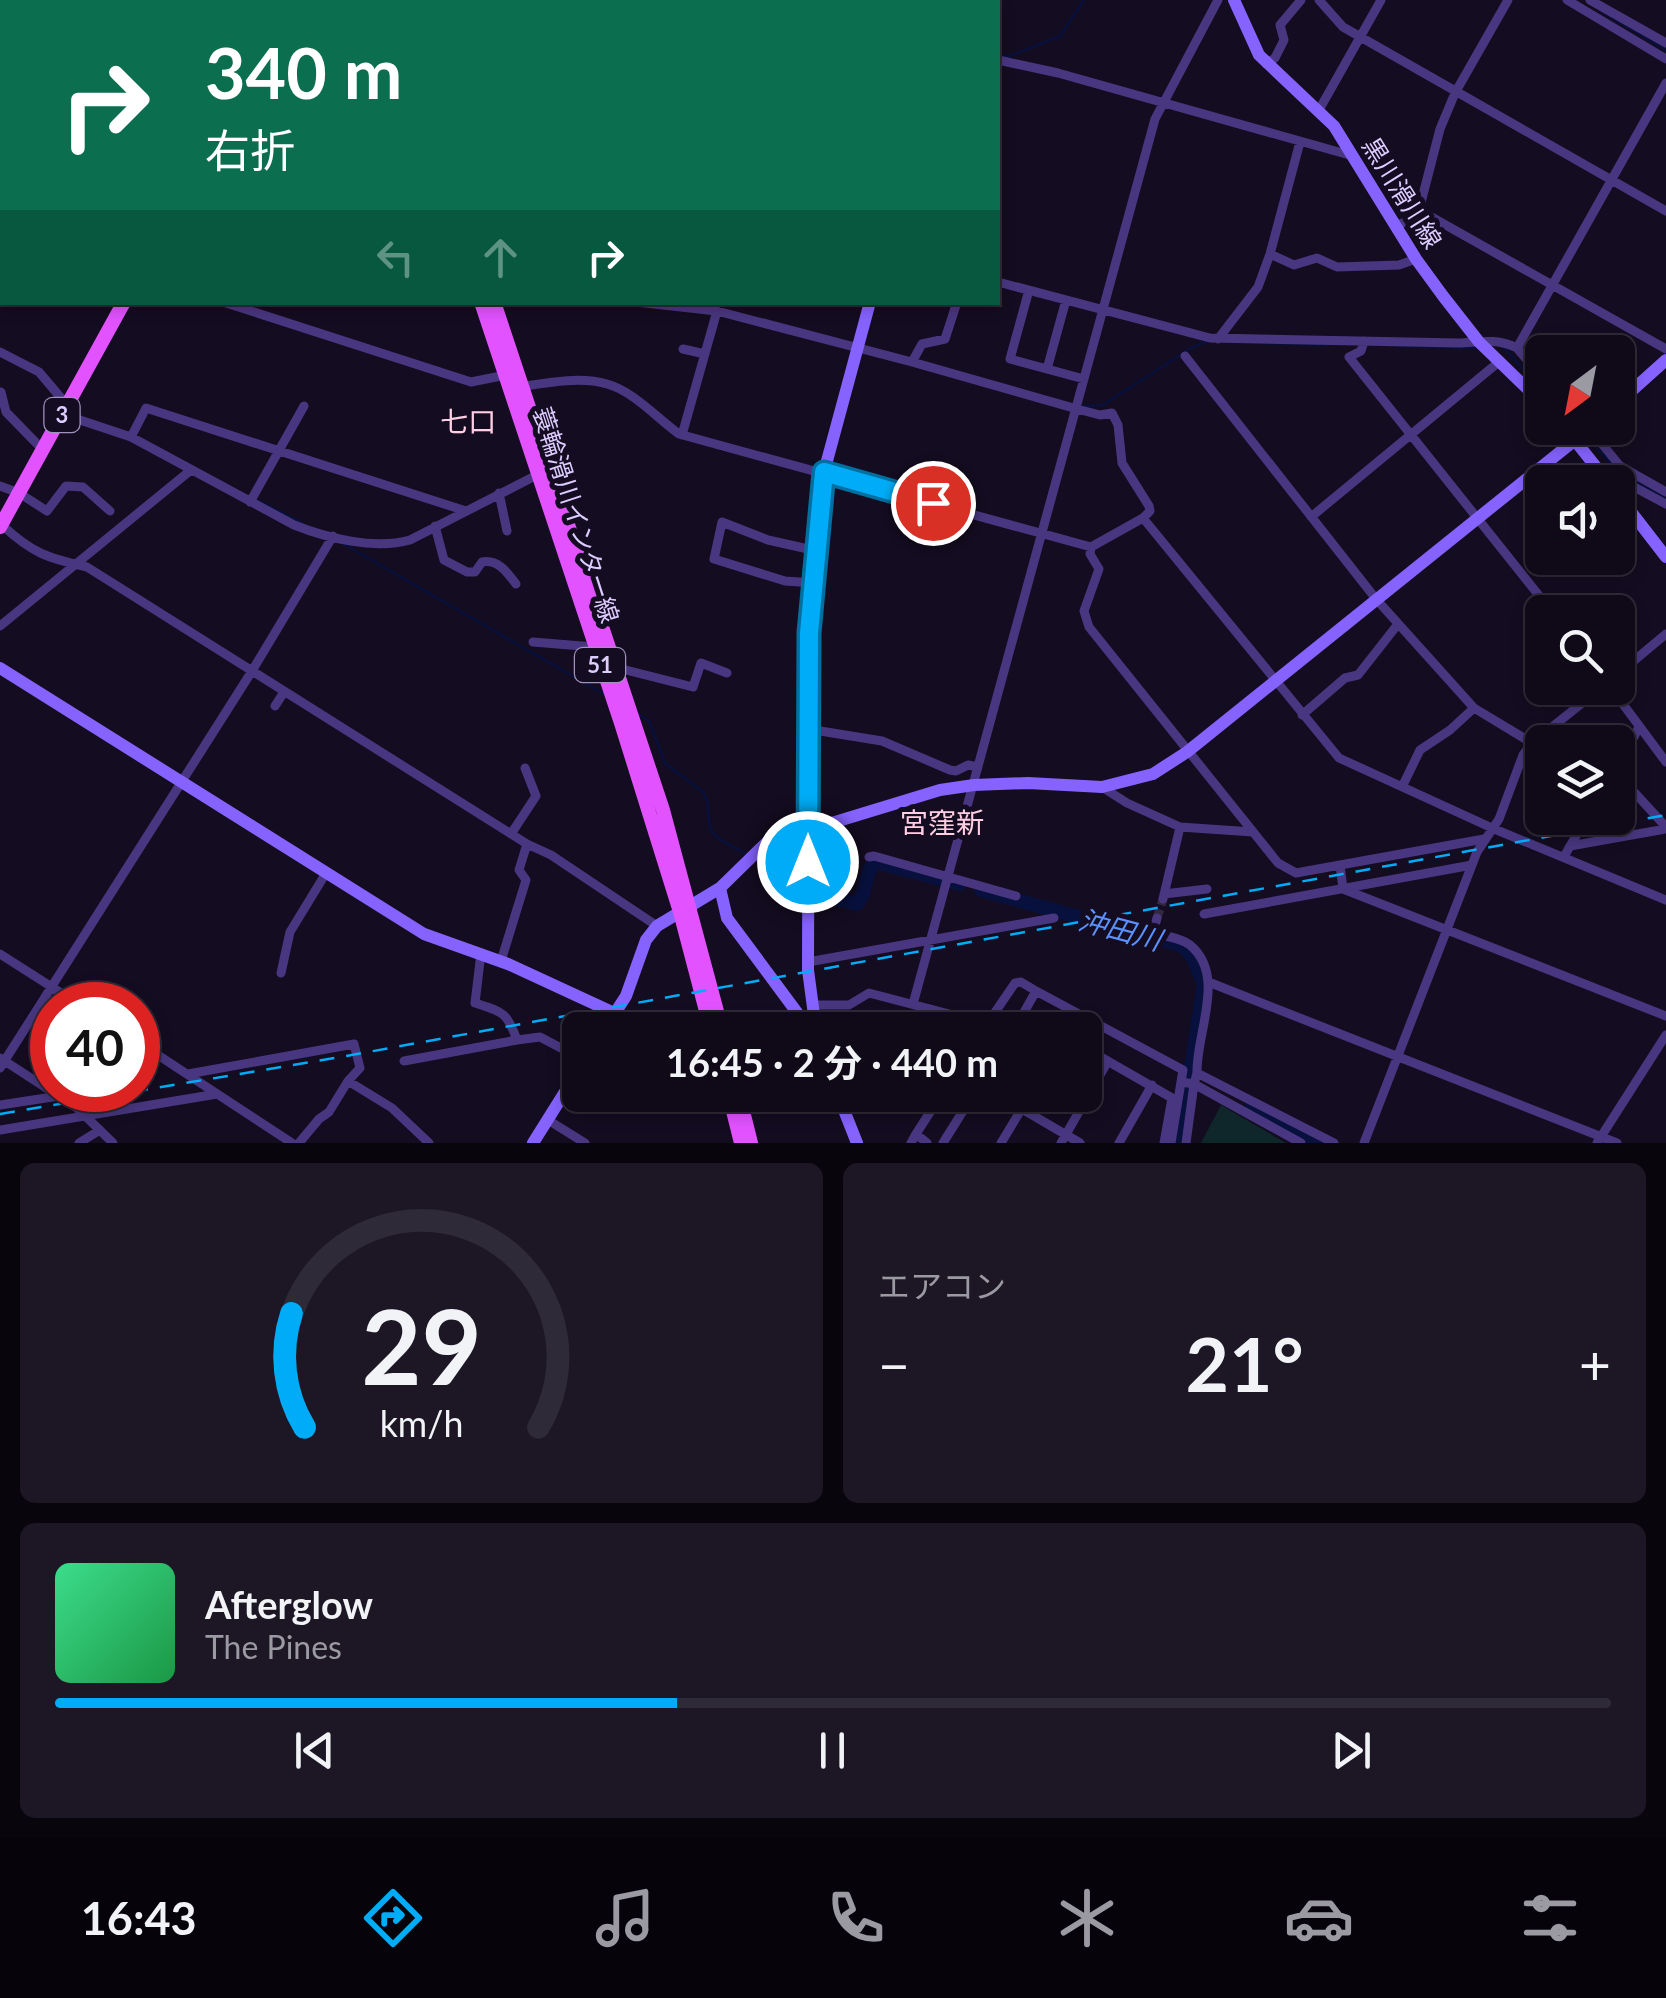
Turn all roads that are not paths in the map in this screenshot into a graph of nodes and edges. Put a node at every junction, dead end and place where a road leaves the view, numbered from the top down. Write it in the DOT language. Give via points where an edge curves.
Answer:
graph roads {
  1 [pos="1218,0"];
  2 [pos="1234,0"];
  3 [pos="1300,0"];
  4 [pos="1319,0"];
  5 [pos="1381,0"];
  6 [pos="1508,0"];
  7 [pos="1567,0"];
  8 [pos="1590,0"];
  9 [pos="1360,37"];
  10 [pos="1666,44"];
  11 [pos="1666,58"];
  12 [pos="1000,60"];
  13 [pos="1266,64"];
  14 [pos="1666,83"];
  15 [pos="1455,93"];
  16 [pos="1162,103"];
  17 [pos="1318,110"];
  18 [pos="1300,142"];
  19 [pos="1353,156"];
  20 [pos="1612,180"];
  21 [pos="1418,210"];
  22 [pos="1666,210"];
  23 [pos="1395,226"];
  24 [pos="1270,254"];
  25 [pos="1416,260"];
  26 [pos="1000,283"];
  27 [pos="1552,287"];
  28 [pos="1029,290"];
  29 [pos="1066,300"];
  30 [pos="122,305"];
  31 [pos="232,305"];
  32 [pos="483,305"];
  33 [pos="495,305"];
  34 [pos="663,305"];
  35 [pos="869,305"];
  36 [pos="955,305"];
  37 [pos="716,311"];
  38 [pos="1103,311"];
  39 [pos="1218,338"];
  40 [pos="1364,341"];
  41 [pos="1479,342"];
  42 [pos="683,348"];
  43 [pos="856,348"];
  44 [pos="1516,348"];
  45 [pos="1666,349"];
  46 [pos="0,352"];
  47 [pos="705,354"];
  48 [pos="1186,356"];
  49 [pos="1525,358"];
  50 [pos="1666,360"];
  51 [pos="1500,361"];
  52 [pos="912,362"];
  53 [pos="1047,369"];
  54 [pos="1084,379"];
  55 [pos="513,384"];
  56 [pos="1525,387"];
  57 [pos="1635,388"];
  58 [pos="2,392"];
  59 [pos="304,406"];
  60 [pos="1076,409"];
  61 [pos="64,410"];
  62 [pos="682,434"];
  63 [pos="1409,435"];
  64 [pos="131,437"];
  65 [pos="1568,445"];
  66 [pos="1582,445"];
  67 [pos="1603,445"];
  68 [pos="43,450"];
  69 [pos="280,450"];
  70 [pos="1600,465"];
  71 [pos="190,470"];
  72 [pos="824,472"];
  73 [pos="539,474"];
  74 [pos="0,486"];
  75 [pos="1635,490"];
  76 [pos="1666,492"];
  77 [pos="19,493"];
  78 [pos="499,493"];
  79 [pos="250,502"];
  80 [pos="1666,504"];
  81 [pos="466,510"];
  82 [pos="110,511"];
  83 [pos="1635,516"];
  84 [pos="1311,517"];
  85 [pos="1143,518"];
  86 [pos="1476,518"];
  87 [pos="1,526"];
  88 [pos="435,526"];
  89 [pos="507,531"];
  90 [pos="1042,534"];
  91 [pos="332,536"];
  92 [pos="1090,547"];
  93 [pos="817,551"];
  94 [pos="1666,557"];
  95 [pos="77,565"];
  96 [pos="814,583"];
  97 [pos="516,584"];
  98 [pos="1538,595"];
  99 [pos="1376,599"];
  100 [pos="1398,624"];
  101 [pos="0,626"];
  102 [pos="1666,634"];
  103 [pos="534,642"];
  104 [pos="594,647"];
  105 [pos="1635,660"];
  106 [pos="0,668"];
  107 [pos="609,668"];
  108 [pos="252,670"];
  109 [pos="727,673"];
  110 [pos="1274,681"];
  111 [pos="284,692"];
  112 [pos="1580,705"];
  113 [pos="1623,705"];
  114 [pos="275,706"];
  115 [pos="1474,708"];
  116 [pos="1302,715"];
  117 [pos="1555,725"];
  118 [pos="1639,727"];
  119 [pos="808,730"];
  120 [pos="1635,735"];
  121 [pos="1525,739"];
  122 [pos="1666,742"];
  123 [pos="1656,751"];
  124 [pos="1187,752"];
  125 [pos="1525,752"];
  126 [pos="1666,762"];
  127 [pos="978,767"];
  128 [pos="525,768"];
  129 [pos="179,781"];
  130 [pos="974,784"];
  131 [pos="1102,787"];
  132 [pos="1402,787"];
  133 [pos="1635,793"];
  134 [pos="1180,827"];
  135 [pos="1492,828"];
  136 [pos="1666,828"];
  137 [pos="807,829"];
  138 [pos="1253,832"];
  139 [pos="512,834"];
  140 [pos="1577,835"];
  141 [pos="1484,839"];
  142 [pos="528,844"];
  143 [pos="1570,846"];
  144 [pos="869,857"];
  145 [pos="1564,857"];
  146 [pos="1340,865"];
  147 [pos="1472,865"];
  148 [pos="1296,872"];
  149 [pos="326,874"];
  150 [pos="948,876"];
  151 [pos="720,888"];
  152 [pos="1207,889"];
  153 [pos="1343,889"];
  154 [pos="1016,896"];
  155 [pos="1300,898"];
  156 [pos="1666,900"];
  157 [pos="684,909"];
  158 [pos="1204,914"];
  159 [pos="1054,918"];
  160 [pos="1158,918"];
  161 [pos="657,926"];
  162 [pos="1445,932"];
  163 [pos="931,940"];
  164 [pos="482,953"];
  165 [pos="0,954"];
  166 [pos="500,961"];
  167 [pos="808,962"];
  168 [pos="281,972"];
  169 [pos="42,982"];
  170 [pos="53,982"];
  171 [pos="1211,983"];
  172 [pos="1036,991"];
  173 [pos="913,1004"];
  174 [pos="812,1005"];
  175 [pos="610,1012"];
  176 [pos="615,1012"];
  177 [pos="707,1012"];
  178 [pos="716,1012"];
  179 [pos="797,1012"];
  180 [pos="811,1012"];
  181 [pos="938,1012"];
  182 [pos="995,1012"];
  183 [pos="1026,1012"];
  184 [pos="1666,1016"];
  185 [pos="30,1018"];
  186 [pos="1666,1035"];
  187 [pos="517,1040"];
  188 [pos="562,1049"];
  189 [pos="160,1056"];
  190 [pos="1397,1056"];
  191 [pos="1102,1058"];
  192 [pos="404,1061"];
  193 [pos="1108,1061"];
  194 [pos="2,1062"];
  195 [pos="1197,1073"];
  196 [pos="188,1074"];
  197 [pos="30,1079"];
  198 [pos="348,1082"];
  199 [pos="1180,1082"];
  200 [pos="1194,1084"];
  201 [pos="1152,1085"];
  202 [pos="1226,1088"];
  203 [pos="216,1094"];
  204 [pos="562,1097"];
  205 [pos="1219,1098"];
  206 [pos="30,1100"];
  207 [pos="0,1104"];
  208 [pos="80,1112"];
  209 [pos="733,1112"];
  210 [pos="743,1112"];
  211 [pos="845,1112"];
  212 [pos="931,1112"];
  213 [pos="963,1112"];
  214 [pos="1020,1112"];
  215 [pos="1026,1112"];
  216 [pos="85,1116"];
  217 [pos="548,1120"];
  218 [pos="0,1130"];
  219 [pos="100,1130"];
  220 [pos="914,1139"];
  221 [pos="1063,1139"];
  222 [pos="1599,1139"];
  223 [pos="79,1143"];
  224 [pos="113,1143"];
  225 [pos="296,1143"];
  226 [pos="429,1143"];
  227 [pos="533,1143"];
  228 [pos="585,1143"];
  229 [pos="741,1143"];
  230 [pos="751,1143"];
  231 [pos="857,1143"];
  232 [pos="926,1143"];
  233 [pos="943,1143"];
  234 [pos="1001,1143"];
  235 [pos="1080,1143"];
  236 [pos="1119,1143"];
  237 [pos="1167,1143"];
  238 [pos="1186,1143"];
  239 [pos="1301,1143"];
  240 [pos="1334,1143"];
  241 [pos="1364,1143"];
  242 [pos="1617,1143"];
  1 -- 16 [label="street"];
  2 -- 13 [label="street, 黒川滑川線"];
  3 -- 13 [label="street" via="1280,25 1284,40"];
  4 -- 9 [label="street"];
  5 -- 9 [label="street"];
  6 -- 15 [label="street"];
  7 -- 11 [label="street"];
  8 -- 10 [label="street"];
  9 -- 15 [label="street"];
  9 -- 17 [label="street"];
  12 -- 16 [label="street"];
  13 -- 17 [label="street, 黒川滑川線"];
  14 -- 20 [label="street"];
  15 -- 20 [label="street"];
  15 -- 21 [label="street"];
  16 -- 18 [label="street"];
  16 -- 38 [label="street"];
  17 -- 19 [label="street, 黒川滑川線"];
  18 -- 19 [label="street"];
  18 -- 24 [label="street"];
  19 -- 23 [label="street, 黒川滑川線"];
  20 -- 22 [label="street"];
  20 -- 27 [label="street"];
  21 -- 23 [label="street"];
  21 -- 27 [label="street"];
  23 -- 25 [label="street, 黒川滑川線"];
  24 -- 25 [label="street" via="1294,265 1317,258 1337,267"];
  24 -- 39 [label="street" via="1254,294"];
  25 -- 41 [label="street, 黒川滑川線"];
  26 -- 28 [label="street"];
  27 -- 44 [label="street"];
  27 -- 45 [label="street"];
  28 -- 29 [label="street"];
  28 -- 53 [label="street" via="1010,359"];
  29 -- 38 [label="street"];
  29 -- 53 [label="street"];
  30 -- 61 [label="main road, 3"];
  31 -- 55 [label="street" via="471,382"];
  32 -- 55 [label="main road, 蓑輪滑川インター線 / 51"];
  33 -- 55 [label="main road, 蓑輪滑川インター線 / 51"];
  34 -- 37 [label="street"];
  35 -- 43 [label="street"];
  36 -- 52 [label="street" via="945,339 922,344"];
  37 -- 43 [label="street"];
  37 -- 47 [label="street"];
  38 -- 39 [label="street"];
  38 -- 54 [label="street"];
  39 -- 40 [label="street"];
  40 -- 41 [label="street"];
  40 -- 63 [label="street" via="1349,358"];
  41 -- 44 [label="street"];
  41 -- 51 [label="street, 黒川滑川線"];
  42 -- 47 [label="street"];
  43 -- 52 [label="street"];
  43 -- 72 [label="street"];
  44 -- 49 [label="street"];
  46 -- 61 [label="street" via="40,372"];
  47 -- 62 [label="street"];
  48 -- 84 [label="street"];
  50 -- 57 [label="street"];
  51 -- 56 [label="street, 黒川滑川線"];
  51 -- 63 [label="street"];
  52 -- 60 [label="street"];
  53 -- 54 [label="street"];
  54 -- 60 [label="street"];
  55 -- 62 [label="street" via="606,383"];
  55 -- 73 [label="main road, 蓑輪滑川インター線 / 51"];
  55 -- 107 [label="main road, 蓑輪滑川インター線 / 51"];
  58 -- 68 [label="street" via="6,412"];
  59 -- 69 [label="street"];
  60 -- 85 [label="street" via="1112,413 1122,463 1149,506"];
  60 -- 90 [label="street"];
  61 -- 64 [label="street"];
  61 -- 68 [label="main road, 3"];
  62 -- 72 [label="street"];
  63 -- 84 [label="street"];
  63 -- 86 [label="street"];
  64 -- 69 [label="street" via="146,408"];
  64 -- 71 [label="street"];
  65 -- 86 [label="street"];
  66 -- 70 [label="street"];
  67 -- 76 [label="street" via="1620,466"];
  68 -- 77 [label="main road, 3"];
  69 -- 79 [label="street"];
  69 -- 81 [label="street"];
  71 -- 79 [label="street"];
  71 -- 95 [label="street"];
  72 -- 90 [label="street"];
  72 -- 93 [label="street"];
  73 -- 78 [label="street"];
  73 -- 104 [label="main road, 蓑輪滑川インター線 / 51"];
  74 -- 77 [label="street"];
  75 -- 80 [label="street"];
  77 -- 82 [label="street" via="48,512 66,486 83,487"];
  77 -- 87 [label="main road, 3"];
  78 -- 81 [label="street"];
  78 -- 89 [label="street"];
  79 -- 91 [label="street"];
  81 -- 88 [label="street"];
  83 -- 94 [label="street"];
  84 -- 99 [label="street"];
  85 -- 92 [label="street"];
  85 -- 110 [label="street"];
  86 -- 98 [label="street"];
  86 -- 99 [label="street"];
  87 -- 95 [label="street" via="25,547"];
  88 -- 91 [label="street" via="400,543"];
  88 -- 97 [label="street" via="444,560 467,572 489,560"];
  90 -- 92 [label="street"];
  90 -- 127 [label="street"];
  91 -- 108 [label="street"];
  92 -- 124 [label="street" via="1099,569 1085,621"];
  93 -- 96 [label="street"];
  93 -- 96 [label="street" via="722,522 714,560 784,582"];
  95 -- 101 [label="street"];
  95 -- 108 [label="street"];
  96 -- 119 [label="street"];
  99 -- 100 [label="street"];
  99 -- 110 [label="street"];
  100 -- 115 [label="street"];
  100 -- 116 [label="street" via="1358,675 1345,678"];
  102 -- 105 [label="street"];
  103 -- 104 [label="street"];
  104 -- 107 [label="main road, 蓑輪滑川インター線 / 51"];
  106 -- 129 [label="street"];
  107 -- 109 [label="street" via="693,688 701,663"];
  107 -- 157 [label="main road, 蓑輪滑川インター線 / 51"];
  108 -- 111 [label="street"];
  108 -- 129 [label="street"];
  110 -- 116 [label="street"];
  110 -- 124 [label="street"];
  111 -- 114 [label="street"];
  111 -- 139 [label="street"];
  112 -- 117 [label="street"];
  113 -- 118 [label="street"];
  115 -- 121 [label="street"];
  115 -- 132 [label="street" via="1420,750"];
  116 -- 132 [label="street" via="1339,758"];
  118 -- 120 [label="street"];
  118 -- 123 [label="street"];
  119 -- 127 [label="street" via="882,741 956,772"];
  119 -- 137 [label="street"];
  122 -- 123 [label="street"];
  123 -- 126 [label="street"];
  124 -- 131 [label="street" via="1153,774"];
  124 -- 138 [label="street"];
  125 -- 135 [label="street"];
  127 -- 130 [label="street"];
  128 -- 139 [label="street" via="536,796"];
  129 -- 149 [label="street"];
  129 -- 170 [label="street"];
  130 -- 131 [label="street"];
  130 -- 137 [label="street"];
  130 -- 150 [label="street"];
  131 -- 134 [label="street"];
  132 -- 135 [label="street"];
  133 -- 136 [label="street"];
  134 -- 138 [label="street"];
  134 -- 152 [label="street" via="1164,897"];
  135 -- 141 [label="street"];
  135 -- 145 [label="street"];
  136 -- 143 [label="street"];
  137 -- 151 [label="street" via="774,839"];
  137 -- 167 [label="street"];
  138 -- 148 [label="street" via="1278,863"];
  139 -- 142 [label="street"];
  140 -- 143 [label="street"];
  141 -- 146 [label="street"];
  141 -- 147 [label="street"];
  142 -- 161 [label="street"];
  142 -- 166 [label="street" via="519,870 526,880 522,901"];
  143 -- 145 [label="street"];
  144 -- 150 [label="street"];
  145 -- 156 [label="street"];
  146 -- 148 [label="street"];
  146 -- 153 [label="street"];
  147 -- 153 [label="street"];
  147 -- 162 [label="street"];
  148 -- 155 [label="street"];
  149 -- 164 [label="street" via="424,934"];
  149 -- 168 [label="street" via="290,932"];
  150 -- 154 [label="street"];
  150 -- 163 [label="street"];
  151 -- 157 [label="street"];
  151 -- 179 [label="street" via="726,918"];
  153 -- 155 [label="street"];
  153 -- 162 [label="street"];
  155 -- 158 [label="street"];
  157 -- 161 [label="street"];
  157 -- 177 [label="main road, 蓑輪滑川インター線 / 51"];
  157 -- 178 [label="main road, 蓑輪滑川インター線 / 51"];
  159 -- 163 [label="street"];
  160 -- 171 [label="street" via="1153,933 1189,943"];
  161 -- 176 [label="street"];
  162 -- 184 [label="street"];
  162 -- 190 [label="street"];
  163 -- 167 [label="street"];
  163 -- 173 [label="street"];
  164 -- 166 [label="street"];
  164 -- 187 [label="street" via="475,1003 509,1018"];
  165 -- 169 [label="street"];
  166 -- 175 [label="street"];
  167 -- 174 [label="street"];
  171 -- 190 [label="street"];
  171 -- 195 [label="street"];
  172 -- 182 [label="street" via="1014,982"];
  172 -- 183 [label="street"];
  172 -- 199 [label="street" via="1182,1070"];
  173 -- 174 [label="street" via="870,992 849,1005"];
  173 -- 181 [label="street"];
  174 -- 180 [label="street"];
  185 -- 194 [label="street"];
  186 -- 222 [label="street"];
  187 -- 188 [label="street" via="540,1037"];
  187 -- 192 [label="street"];
  189 -- 196 [label="street"];
  190 -- 222 [label="street"];
  190 -- 241 [label="street"];
  191 -- 193 [label="street"];
  193 -- 201 [label="street"];
  193 -- 221 [label="street"];
  194 -- 197 [label="street"];
  195 -- 200 [label="street"];
  195 -- 202 [label="street"];
  196 -- 198 [label="street" via="354,1044 360,1068"];
  196 -- 203 [label="street"];
  198 -- 225 [label="street" via="329,1112"];
  198 -- 226 [label="street" via="392,1108"];
  199 -- 200 [label="street"];
  199 -- 237 [label="street"];
  200 -- 205 [label="street"];
  200 -- 238 [label="street"];
  201 -- 236 [label="street"];
  201 -- 237 [label="street" via="1172,1098"];
  202 -- 205 [label="street"];
  202 -- 240 [label="street"];
  203 -- 216 [label="street"];
  203 -- 225 [label="street"];
  204 -- 217 [label="street"];
  205 -- 239 [label="street"];
  206 -- 207 [label="street"];
  208 -- 216 [label="street"];
  209 -- 229 [label="main road"];
  210 -- 230 [label="main road"];
  211 -- 231 [label="street"];
  212 -- 220 [label="street"];
  213 -- 233 [label="street"];
  214 -- 234 [label="street"];
  215 -- 221 [label="street"];
  216 -- 218 [label="street"];
  216 -- 219 [label="street"];
  217 -- 227 [label="street"];
  217 -- 228 [label="street"];
  219 -- 223 [label="street"];
  219 -- 224 [label="street"];
  220 -- 232 [label="street"];
  221 -- 235 [label="street"];
  222 -- 242 [label="street"];
}
